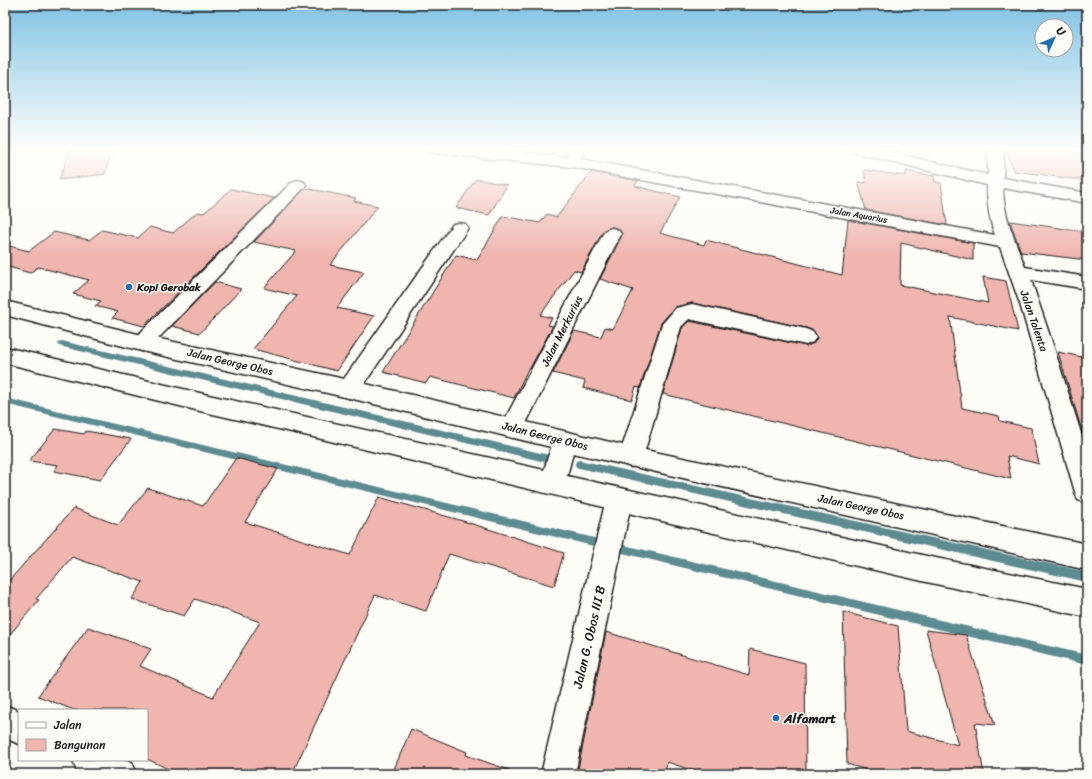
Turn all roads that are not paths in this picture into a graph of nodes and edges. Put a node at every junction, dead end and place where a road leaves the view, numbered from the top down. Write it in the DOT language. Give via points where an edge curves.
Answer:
graph roads {
  1 [pos="720,184"];
  2 [pos="996,184"];
  3 [pos="1009,184"];
  4 [pos="298,185"];
  5 [pos="1087,198"];
  6 [pos="459,228"];
  7 [pos="612,234"];
  8 [pos="1005,242"];
  9 [pos="1017,272"];
  10 [pos="1087,283"];
  11 [pos="5,308"];
  12 [pos="806,337"];
  13 [pos="142,343"];
  14 [pos="5,355"];
  15 [pos="349,389"];
  16 [pos="512,428"];
  17 [pos="564,441"];
  18 [pos="631,457"];
  19 [pos="553,484"];
  20 [pos="1087,492"];
  21 [pos="619,499"];
  22 [pos="1087,557"];
  23 [pos="1087,603"];
  24 [pos="5,721"];
  25 [pos="18,728"];
  26 [pos="91,761"];
  27 [pos="120,774"];
  28 [pos="558,774"];
  1 -- 8 [label="street, Jalan Aquarius"];
  2 -- 8 [label="street, Jalan Talenta" via="995,196"];
  3 -- 5 [label="street"];
  4 -- 13 [label="street"];
  6 -- 15 [label="street"];
  7 -- 16 [label="street, Jalan Merkurius"];
  8 -- 9 [label="street, Jalan Talenta"];
  9 -- 10 [label="street"];
  9 -- 20 [label="street, Jalan Talenta" via="1046,356"];
  11 -- 13 [label="street, Jalan George Obos"];
  12 -- 18 [label="street" via="692,311 683,313 672,324"];
  13 -- 15 [label="street, Jalan George Obos"];
  14 -- 19 [label="street"];
  15 -- 16 [label="street, Jalan George Obos"];
  16 -- 17 [label="street, Jalan George Obos"];
  17 -- 18 [label="street, Jalan George Obos"];
  17 -- 19 [label="street"];
  18 -- 22 [label="street, Jalan George Obos"];
  19 -- 21 [label="street"];
  21 -- 23 [label="street"];
  21 -- 28 [label="street, Jalan G. Obos III B"];
  24 -- 25 [label="street"];
  26 -- 27 [label="street"];
}
